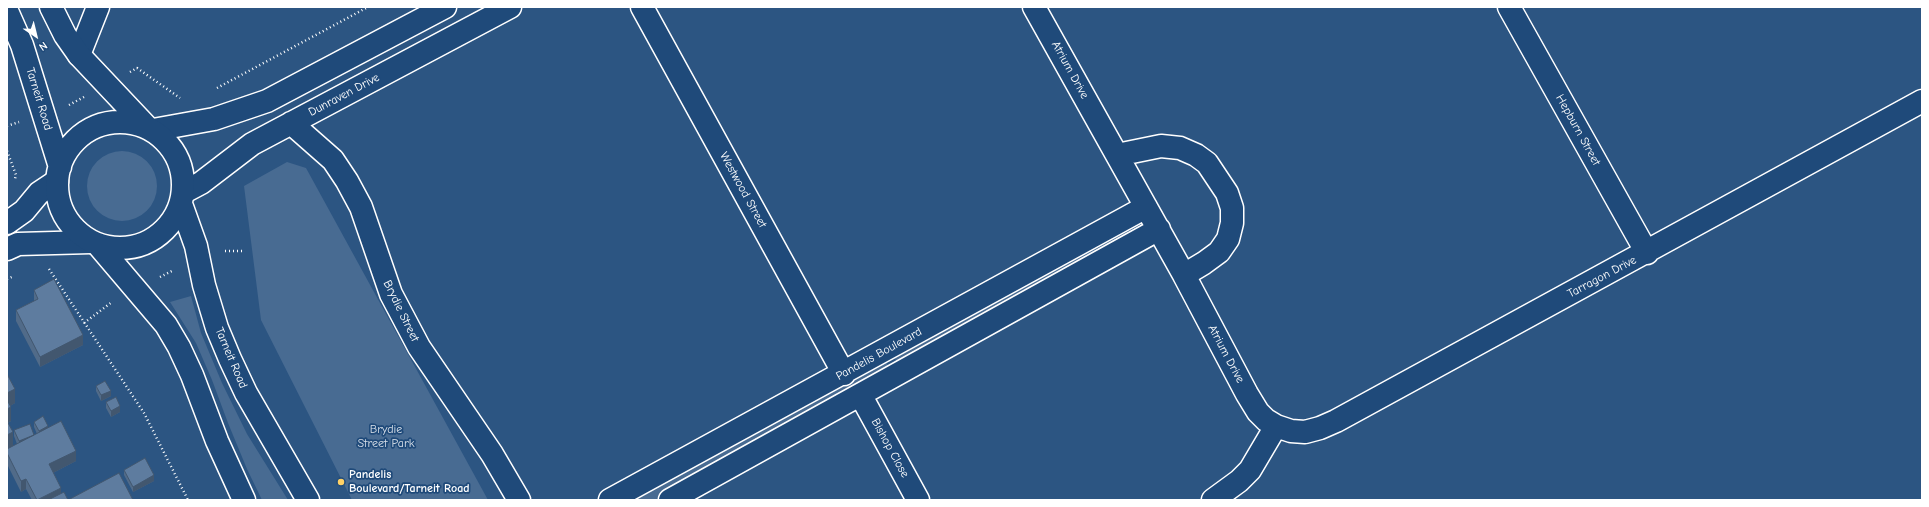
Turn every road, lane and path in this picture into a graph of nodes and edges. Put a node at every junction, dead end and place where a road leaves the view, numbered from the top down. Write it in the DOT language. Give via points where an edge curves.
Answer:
graph roads {
  1 [pos="51,7"];
  2 [pos="98,7"];
  3 [pos="368,7"];
  4 [pos="445,7"];
  5 [pos="510,7"];
  6 [pos="642,7"];
  7 [pos="1034,7"];
  8 [pos="1510,7"];
  9 [pos="7,11"];
  10 [pos="79,55"];
  11 [pos="105,85"];
  12 [pos="214,90"];
  13 [pos="185,98"];
  14 [pos="1922,101"];
  15 [pos="43,114"];
  16 [pos="291,123"];
  17 [pos="7,126"];
  18 [pos="149,128"];
  19 [pos="7,151"];
  20 [pos="1117,155"];
  21 [pos="58,174"];
  22 [pos="182,198"];
  23 [pos="1146,207"];
  24 [pos="13,219"];
  25 [pos="1159,229"];
  26 [pos="94,243"];
  27 [pos="35,244"];
  28 [pos="7,249"];
  29 [pos="1647,253"];
  30 [pos="1184,275"];
  31 [pos="844,374"];
  32 [pos="861,396"];
  33 [pos="1276,426"];
  34 [pos="188,500"];
  35 [pos="244,500"];
  36 [pos="308,500"];
  37 [pos="518,500"];
  38 [pos="610,500"];
  39 [pos="670,500"];
  40 [pos="918,500"];
  41 [pos="1213,500"];
  1 -- 10 [label="street" via="65,35"];
  2 -- 10 [label="street"];
  3 -- 12 [label="path"];
  4 -- 18 [label="street" via="267,101 214,118"];
  5 -- 16 [label="street, Dunraven Drive"];
  6 -- 31 [label="street, Westwood Street"];
  7 -- 20 [label="street, Atrium Drive"];
  8 -- 29 [label="street, Hepburn Street"];
  9 -- 15 [label="street, Tarneit Road" via="22,45"];
  10 -- 11 [label="street"];
  11 -- 13 [label="path" via="137,68 179,98"];
  11 -- 15 [label="path" via="70,105"];
  11 -- 18 [label="street"];
  14 -- 29 [label="street, Tarragon Drive"];
  15 -- 17 [label="path"];
  15 -- 21 [label="street, Tarneit Road"];
  16 -- 22 [label="street, Dunraven Drive" via="252,144"];
  16 -- 37 [label="street, Brydie Street" via="333,160 347,181 361,207 391,294 419,347 492,454"];
  18 -- 21 [label="street" via="120,122 94,127 73,143 65,154"];
  18 -- 22 [label="street" via="167,142 177,157 183,174"];
  19 -- 24 [label="path" via="16,175 11,201"];
  20 -- 23 [label="street, Atrium Drive"];
  20 -- 30 [label="street" via="1161,146 1180,148 1196,154 1207,163 1227,193 1232,208 1228,239 1219,252"];
  21 -- 24 [label="street"];
  21 -- 26 [label="street" via="57,196 62,210 78,233"];
  22 -- 26 [label="street" via="170,225 152,240 141,245 118,249"];
  22 -- 36 [label="street, Tarneit Road" via="204,285 230,359 246,393"];
  23 -- 25 [label="street, Atrium Drive"];
  23 -- 31 [label="street, Pandelis Boulevard"];
  25 -- 30 [label="street, Atrium Drive"];
  25 -- 32 [label="street"];
  26 -- 27 [label="street"];
  26 -- 35 [label="street" via="166,325 179,347"];
  27 -- 28 [label="street" via="18,244"];
  27 -- 34 [label="path" via="45,264 144,413"];
  29 -- 33 [label="street, Tarragon Drive" via="1336,421 1306,432"];
  30 -- 33 [label="street, Atrium Drive" via="1247,394 1258,412"];
  31 -- 38 [label="street, Pandelis Boulevard"];
  32 -- 39 [label="street"];
  32 -- 40 [label="street, Bishop Close"];
  33 -- 41 [label="street" via="1250,470"];
}
